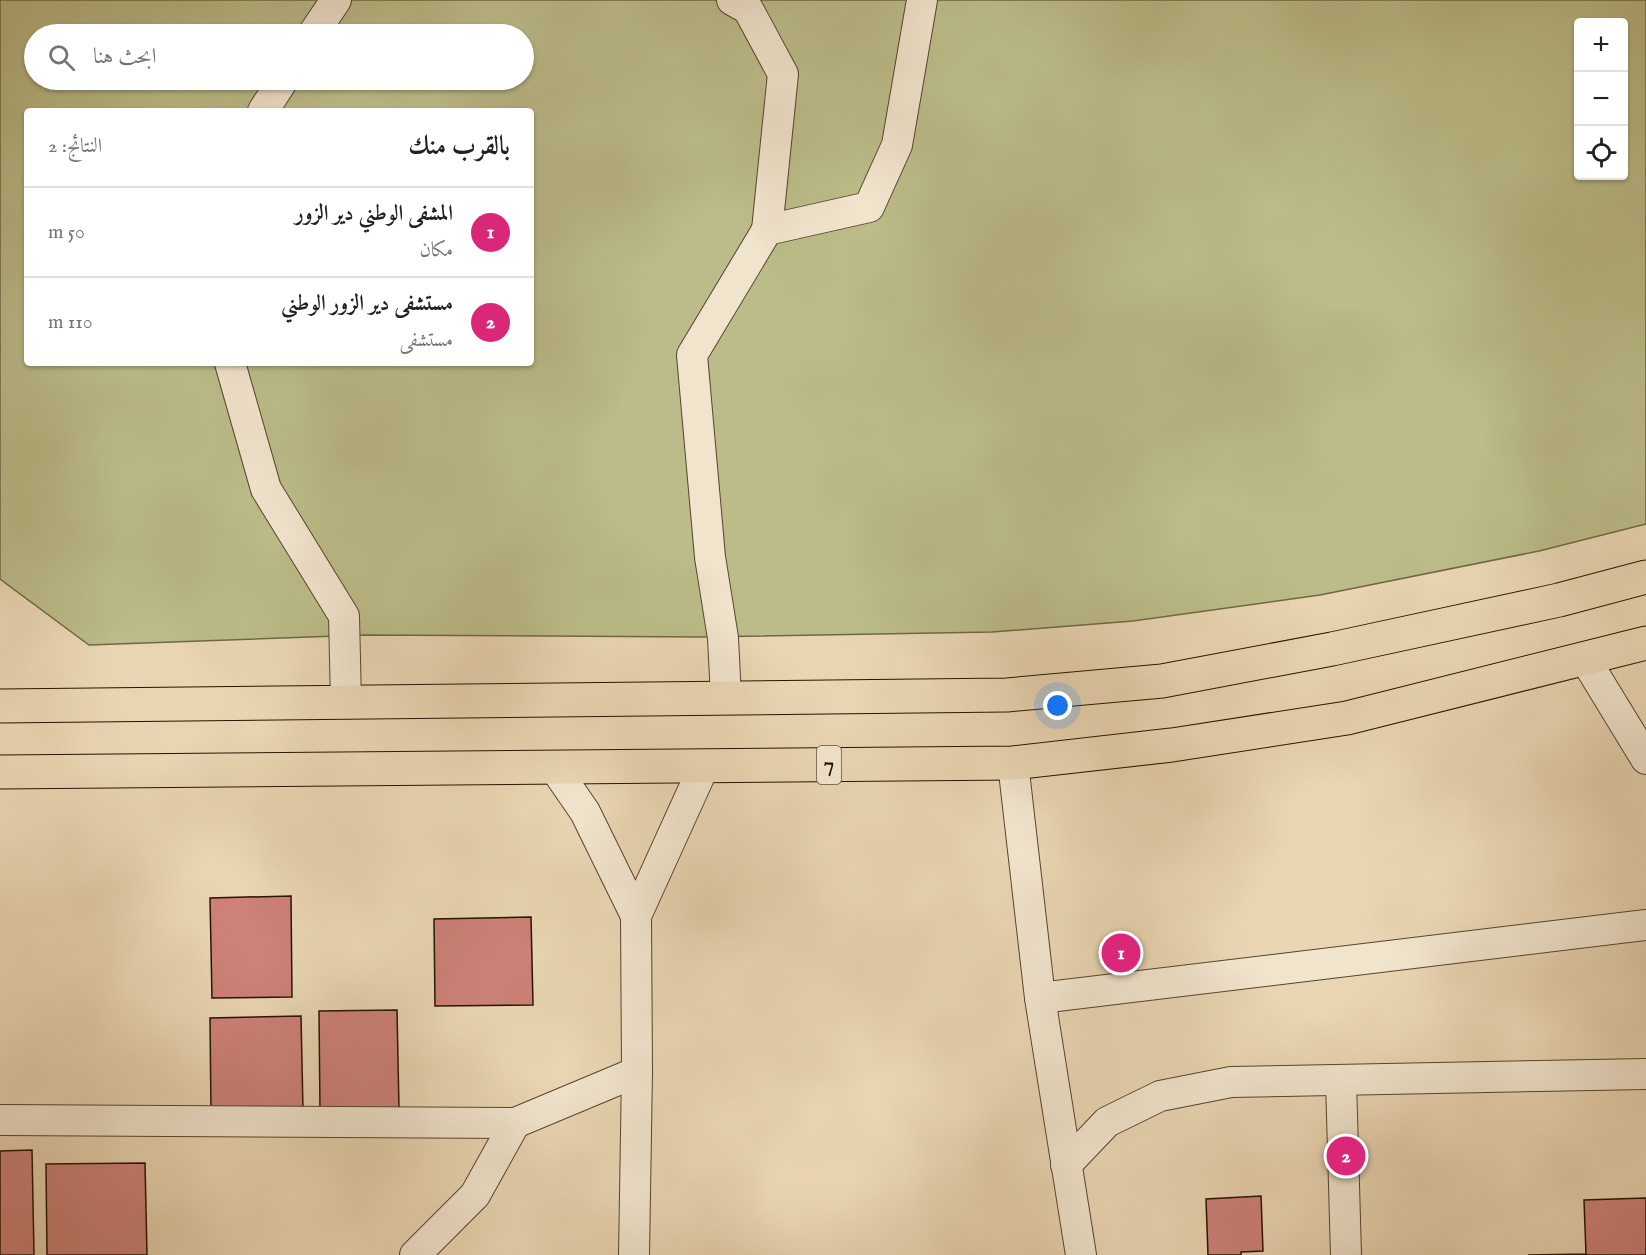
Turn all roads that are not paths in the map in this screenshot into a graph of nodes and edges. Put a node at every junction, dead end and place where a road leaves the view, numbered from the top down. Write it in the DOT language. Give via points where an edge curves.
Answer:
graph roads {
  1 [pos="336,0"];
  2 [pos="732,0"];
  3 [pos="922,0"];
  4 [pos="320,24"];
  5 [pos="277,90"];
  6 [pos="265,108"];
  7 [pos="767,230"];
  8 [pos="231,366"];
  9 [pos="1646,577"];
  10 [pos="1646,643"];
  11 [pos="1585,659"];
  12 [pos="726,698"];
  13 [pos="346,702"];
  14 [pos="0,706"];
  15 [pos="1646,759"];
  16 [pos="1013,763"];
  17 [pos="705,766"];
  18 [pos="554,767"];
  19 [pos="0,772"];
  20 [pos="636,916"];
  21 [pos="1646,925"];
  22 [pos="1040,998"];
  23 [pos="637,1072"];
  24 [pos="1646,1074"];
  25 [pos="1341,1080"];
  26 [pos="0,1120"];
  27 [pos="515,1123"];
  28 [pos="1066,1165"];
  29 [pos="415,1255"];
  30 [pos="634,1255"];
  31 [pos="1081,1255"];
  32 [pos="1346,1255"];
  1 -- 4 [label="street"];
  2 -- 7 [label="street" via="748,9 783,74"];
  3 -- 7 [label="street" via="897,145 869,207"];
  5 -- 6 [label="street"];
  7 -- 12 [label="street" via="692,354"];
  8 -- 13 [label="street" via="266,489 344,616"];
  9 -- 12 [label="main road" via="1332,649 1162,681 1007,695"];
  10 -- 11 [label="main road, 7"];
  11 -- 15 [label="street"];
  11 -- 16 [label="main road, 7" via="1347,718 1172,745"];
  12 -- 13 [label="main road"];
  13 -- 14 [label="main road"];
  16 -- 17 [label="main road, 7"];
  16 -- 22 [label="street"];
  17 -- 18 [label="main road, 7"];
  17 -- 20 [label="street"];
  18 -- 19 [label="main road, 7"];
  18 -- 20 [label="street" via="585,813"];
  20 -- 23 [label="street"];
  21 -- 22 [label="street"];
  22 -- 28 [label="street"];
  23 -- 27 [label="street"];
  23 -- 30 [label="street"];
  24 -- 25 [label="street"];
  25 -- 28 [label="street" via="1231,1082 1160,1095 1107,1122"];
  25 -- 32 [label="street"];
  26 -- 27 [label="street"];
  27 -- 29 [label="street" via="475,1195"];
  28 -- 31 [label="street"];
}
